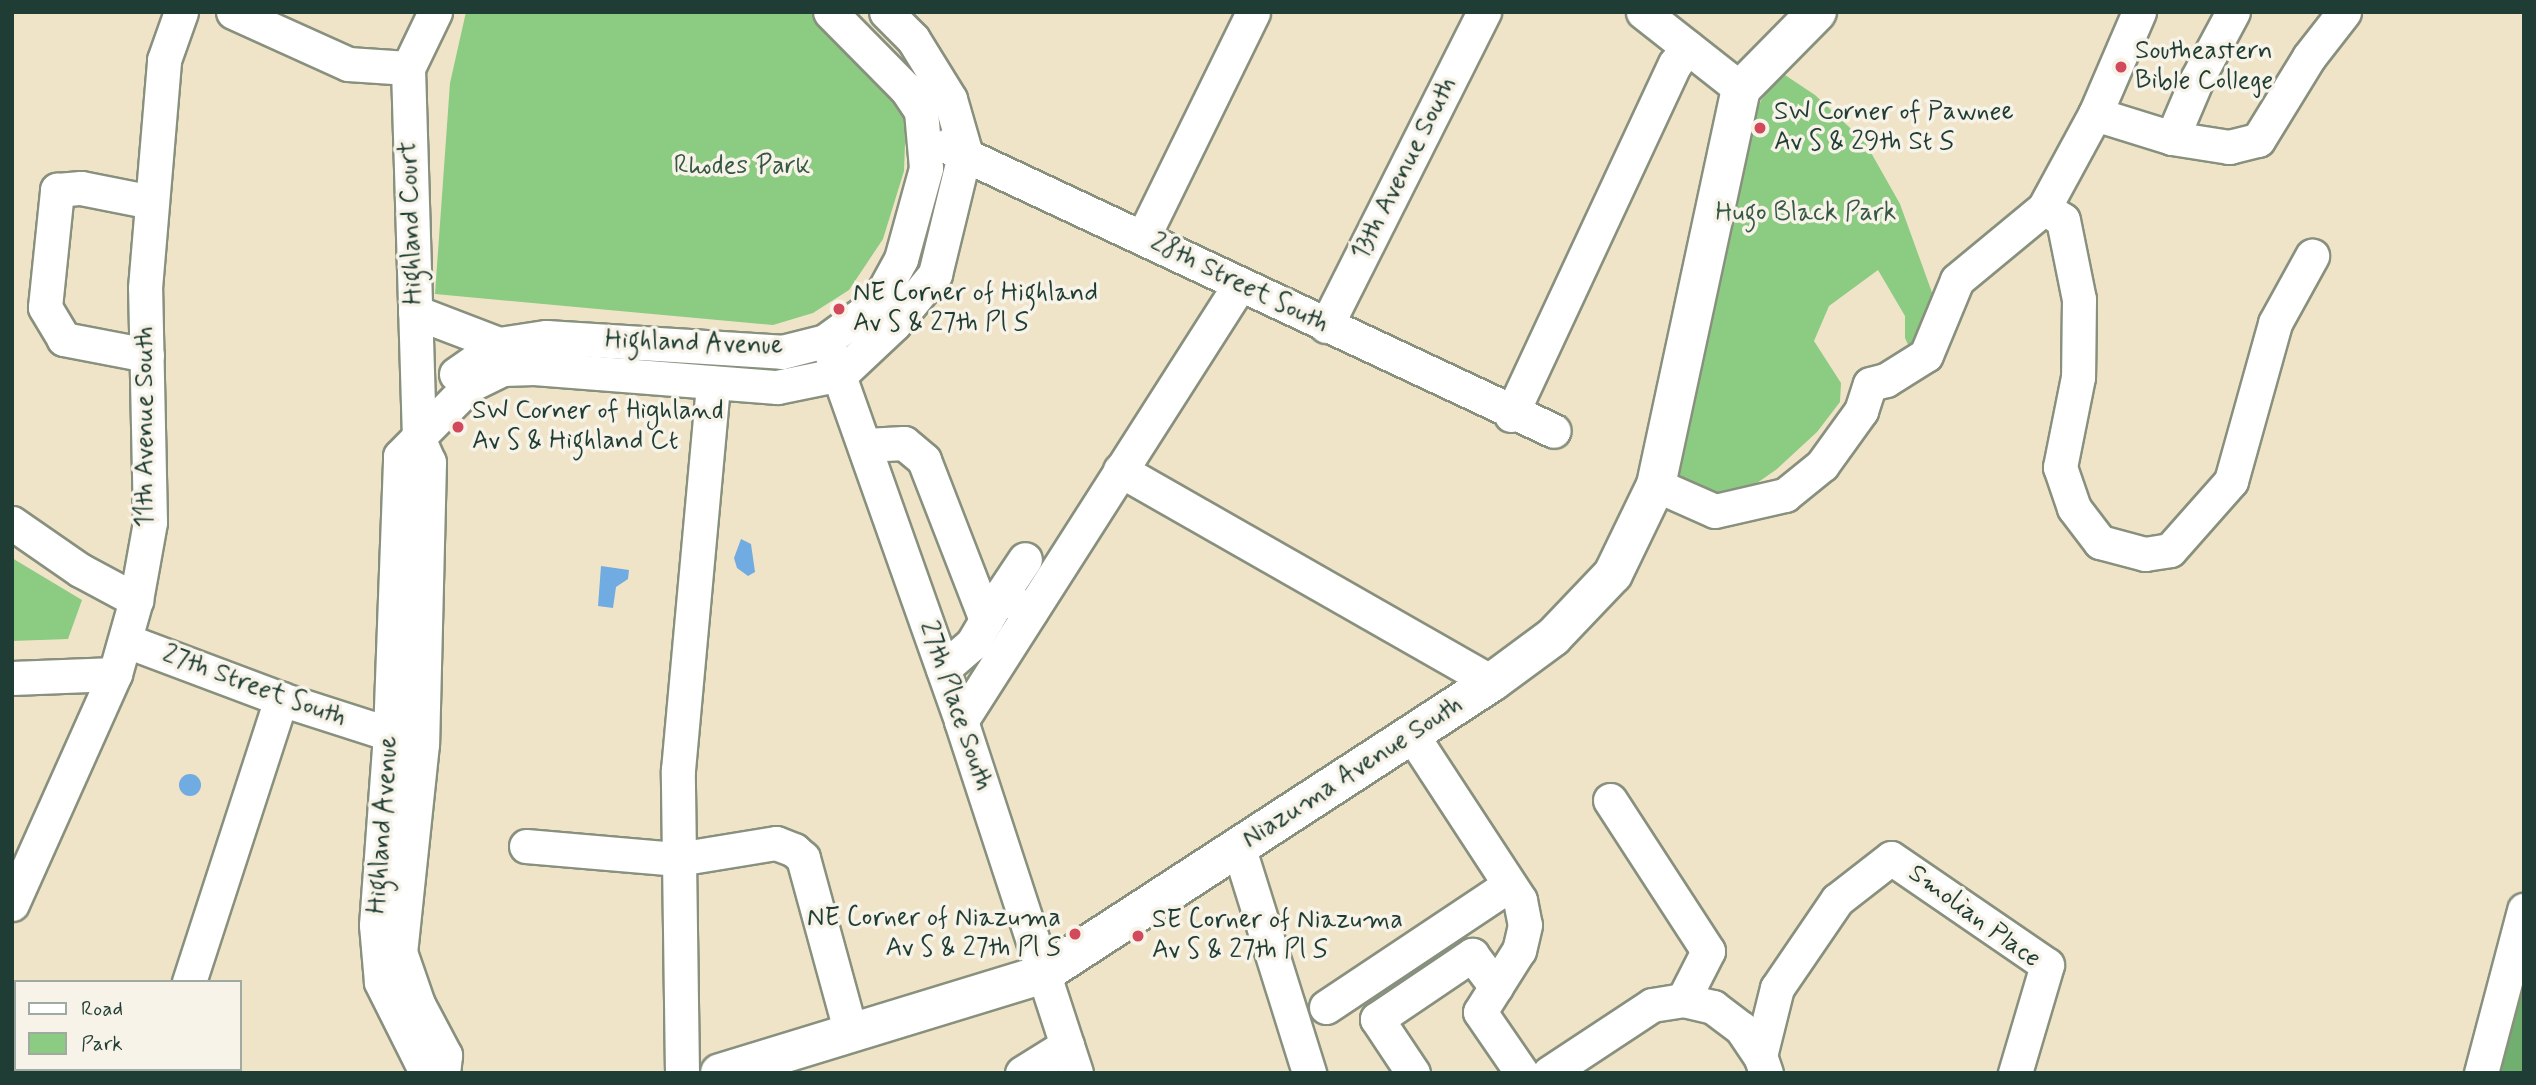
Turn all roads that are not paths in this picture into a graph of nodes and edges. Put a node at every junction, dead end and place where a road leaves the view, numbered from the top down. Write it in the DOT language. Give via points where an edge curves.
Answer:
graph roads {
  1 [pos="181,12"];
  2 [pos="233,12"];
  3 [pos="435,12"];
  4 [pos="830,12"];
  5 [pos="886,12"];
  6 [pos="1253,12"];
  7 [pos="1484,12"];
  8 [pos="1643,12"];
  9 [pos="1817,12"];
  10 [pos="2139,12"];
  11 [pos="2233,12"];
  12 [pos="2344,12"];
  13 [pos="1688,47"];
  14 [pos="408,68"];
  15 [pos="1741,89"];
  16 [pos="2095,114"];
  17 [pos="2172,138"];
  18 [pos="923,139"];
  19 [pos="965,151"];
  20 [pos="152,202"];
  21 [pos="2053,214"];
  22 [pos="1143,237"];
  23 [pos="2312,256"];
  24 [pos="1240,284"];
  25 [pos="415,312"];
  26 [pos="1326,326"];
  27 [pos="825,341"];
  28 [pos="499,344"];
  29 [pos="147,355"];
  30 [pos="841,374"];
  31 [pos="713,383"];
  32 [pos="1511,415"];
  33 [pos="1553,431"];
  34 [pos="419,440"];
  35 [pos="865,445"];
  36 [pos="1120,470"];
  37 [pos="1656,485"];
  38 [pos="12,523"];
  39 [pos="1025,559"];
  40 [pos="136,600"];
  41 [pos="994,608"];
  42 [pos="1031,612"];
  43 [pos="127,641"];
  44 [pos="943,669"];
  45 [pos="115,674"];
  46 [pos="12,678"];
  47 [pos="1492,682"];
  48 [pos="281,699"];
  49 [pos="961,721"];
  50 [pos="390,734"];
  51 [pos="1412,735"];
  52 [pos="422,744"];
  53 [pos="1610,800"];
  54 [pos="526,846"];
  55 [pos="1240,849"];
  56 [pos="678,859"];
  57 [pos="1510,884"];
  58 [pos="12,904"];
  59 [pos="2524,910"];
  60 [pos="1043,974"];
  61 [pos="190,980"];
  62 [pos="1496,987"];
  63 [pos="1683,1000"];
  64 [pos="1326,1007"];
  65 [pos="852,1033"];
  66 [pos="1071,1059"];
  67 [pos="1763,1065"];
  68 [pos="743,1070"];
  69 [pos="441,1073"];
  70 [pos="682,1073"];
  71 [pos="1022,1073"];
  72 [pos="1308,1073"];
  73 [pos="1413,1073"];
  74 [pos="1522,1073"];
  75 [pos="1549,1073"];
  76 [pos="2015,1073"];
  77 [pos="2481,1073"];
  1 -- 20 [label="street, 11th Avenue South" via="164,60"];
  2 -- 14 [label="street" via="348,64"];
  3 -- 14 [label="street, Highland Court"];
  4 -- 18 [label="street, Highland Avenue" via="906,89 921,111"];
  5 -- 19 [label="street" via="913,39 950,99"];
  6 -- 22 [label="street"];
  7 -- 26 [label="street, 13th Avenue South"];
  8 -- 13 [label="street"];
  9 -- 15 [label="main road"];
  10 -- 16 [label="street"];
  11 -- 17 [label="street"];
  12 -- 17 [label="street" via="2309,57 2258,140 2229,148"];
  13 -- 15 [label="street"];
  13 -- 32 [label="street" via="1675,64"];
  14 -- 25 [label="street, Highland Court"];
  15 -- 37 [label="main road, Niazuma Avenue South"];
  16 -- 17 [label="street"];
  16 -- 21 [label="street"];
  18 -- 19 [label="street, 28th Street South"];
  18 -- 27 [label="street, Highland Avenue" via="926,168 901,259 877,303"];
  19 -- 22 [label="street, 28th Street South"];
  19 -- 30 [label="street" via="935,274 894,324"];
  20 -- 29 [label="street, 11th Avenue South" via="145,288"];
  20 -- 29 [label="street" via="81,188 57,190 45,307 64,339"];
  21 -- 23 [label="street" via="2079,299 2078,377 2060,467 2074,508 2101,542 2145,554 2170,550 2231,481 2275,323"];
  21 -- 37 [label="street" via="1957,280 1926,355 1886,380 1870,384 1861,411 1822,465 1785,495 1715,512"];
  22 -- 24 [label="street, 28th Street South"];
  24 -- 26 [label="street, 28th Street South"];
  24 -- 36 [label="street"];
  25 -- 28 [label="street, Highland Avenue"];
  25 -- 34 [label="street, Highland Court"];
  26 -- 32 [label="street, 28th Street South"];
  27 -- 28 [label="street, Highland Avenue" via="782,352 546,337"];
  27 -- 30 [label="street, 27th Place South"];
  28 -- 34 [label="street, Highland Avenue" via="464,366 443,387"];
  29 -- 40 [label="street, 11th Avenue South" via="150,522"];
  30 -- 31 [label="street, Highland Avenue" via="777,387"];
  30 -- 35 [label="street, 27th Place South"];
  31 -- 34 [label="street, Highland Avenue" via="503,369 470,385"];
  31 -- 56 [label="street" via="684,683"];
  32 -- 33 [label="street, 28th Street South"];
  34 -- 50 [label="street, Highland Avenue" via="400,456"];
  34 -- 52 [label="street, Highland Avenue" via="429,462"];
  35 -- 41 [label="street" via="904,443 924,460"];
  35 -- 44 [label="street, 27th Place South"];
  36 -- 42 [label="street"];
  36 -- 47 [label="street"];
  37 -- 47 [label="main road, Niazuma Avenue South" via="1614,574 1553,637"];
  38 -- 40 [label="street" via="80,570"];
  39 -- 41 [label="street"];
  40 -- 43 [label="street, 11th Avenue South"];
  41 -- 42 [label="street"];
  41 -- 44 [label="street" via="972,644"];
  42 -- 49 [label="street"];
  43 -- 45 [label="street, 11th Avenue South"];
  43 -- 48 [label="street, 27th Street South"];
  44 -- 49 [label="street, 27th Place South"];
  45 -- 46 [label="street"];
  45 -- 58 [label="street, 11th Avenue South"];
  47 -- 51 [label="main road, Niazuma Avenue South"];
  48 -- 50 [label="street, 27th Street South"];
  48 -- 61 [label="street"];
  49 -- 60 [label="street, 27th Place South"];
  50 -- 52 [label="street, 27th Street South"];
  50 -- 69 [label="street, Highland Avenue" via="376,925 381,982 422,1064"];
  51 -- 55 [label="main road, Niazuma Avenue South"];
  51 -- 57 [label="street"];
  52 -- 69 [label="street, Highland Avenue" via="400,952 418,1004 445,1055"];
  53 -- 63 [label="street" via="1708,951"];
  54 -- 56 [label="street"];
  55 -- 60 [label="main road, Niazuma Avenue South"];
  55 -- 72 [label="street"];
  56 -- 65 [label="street" via="776,843 803,859"];
  56 -- 70 [label="street"];
  57 -- 62 [label="street" via="1520,900 1525,926 1519,950"];
  57 -- 64 [label="street"];
  59 -- 77 [label="street"];
  60 -- 65 [label="main road, Niazuma Avenue South"];
  60 -- 66 [label="street, 27th Place South"];
  62 -- 73 [label="street" via="1472,955 1377,1019"];
  62 -- 74 [label="street" via="1480,1012"];
  63 -- 67 [label="street" via="1713,1007 1741,1028"];
  63 -- 75 [label="street" via="1652,1005"];
  65 -- 68 [label="main road, Niazuma Avenue South"];
  66 -- 71 [label="street"];
  67 -- 76 [label="street, Smolian Place" via="1777,988 1800,949 1837,900 1891,858 2047,965"];
}
